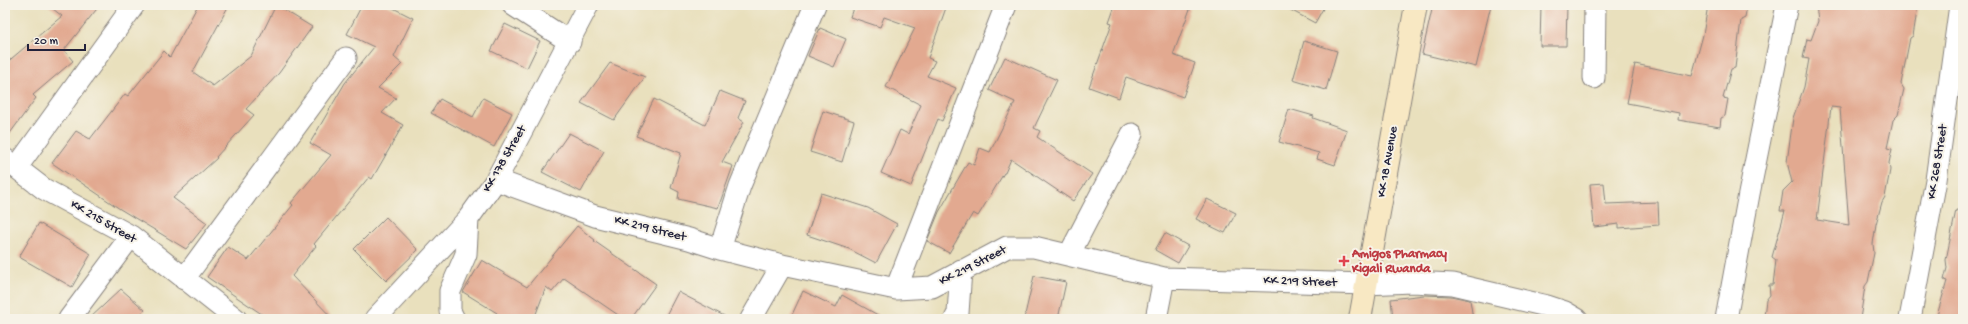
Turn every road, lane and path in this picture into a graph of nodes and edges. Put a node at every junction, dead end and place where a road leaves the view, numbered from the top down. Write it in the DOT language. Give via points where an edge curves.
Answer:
graph roads {
  1 [pos="134,5"];
  2 [pos="513,5"];
  3 [pos="588,5"];
  4 [pos="815,5"];
  5 [pos="1006,5"];
  6 [pos="1416,5"];
  7 [pos="1595,5"];
  8 [pos="1787,5"];
  9 [pos="1960,5"];
  10 [pos="570,42"];
  11 [pos="346,58"];
  12 [pos="1594,78"];
  13 [pos="1132,134"];
  14 [pos="11,163"];
  15 [pos="496,180"];
  16 [pos="468,219"];
  17 [pos="131,236"];
  18 [pos="720,249"];
  19 [pos="1069,255"];
  20 [pos="782,265"];
  21 [pos="961,270"];
  22 [pos="1164,278"];
  23 [pos="184,279"];
  24 [pos="1366,284"];
  25 [pos="896,289"];
  26 [pos="69,319"];
  27 [pos="236,319"];
  28 [pos="375,319"];
  29 [pos="454,319"];
  30 [pos="751,319"];
  31 [pos="955,319"];
  32 [pos="1156,319"];
  33 [pos="1360,319"];
  34 [pos="1577,319"];
  35 [pos="1726,319"];
  36 [pos="1910,319"];
  1 -- 14 [label="street"];
  2 -- 10 [label="street"];
  3 -- 10 [label="street, KK 178 Street"];
  4 -- 18 [label="street" via="740,186"];
  5 -- 25 [label="street"];
  6 -- 24 [label="main road, KK 18 Avenue"];
  7 -- 12 [label="street"];
  8 -- 35 [label="street"];
  9 -- 36 [label="street, KK 268 Street" via="1936,180"];
  10 -- 15 [label="street, KK 178 Street"];
  11 -- 23 [label="street"];
  13 -- 19 [label="street"];
  14 -- 17 [label="street, KK 215 Street" via="44,189"];
  15 -- 16 [label="street, KK 178 Street"];
  15 -- 18 [label="street, KK 219 Street" via="595,216"];
  16 -- 28 [label="street, KK 178 Street"];
  16 -- 29 [label="street" via="466,254 450,291 450,311"];
  17 -- 23 [label="street, KK 215 Street"];
  17 -- 26 [label="street"];
  18 -- 20 [label="street, KK 219 Street"];
  19 -- 21 [label="street, KK 219 Street" via="1034,248 1007,247"];
  19 -- 22 [label="street, KK 219 Street"];
  20 -- 25 [label="street, KK 219 Street"];
  20 -- 30 [label="street"];
  21 -- 25 [label="street, KK 219 Street" via="932,287"];
  21 -- 31 [label="street" via="958,313"];
  22 -- 24 [label="street, KK 219 Street"];
  22 -- 32 [label="street"];
  23 -- 27 [label="street, KK 215 Street"];
  24 -- 33 [label="main road, KK 18 Avenue"];
  24 -- 34 [label="street, KK 219 Street" via="1453,284 1546,306"];
}
